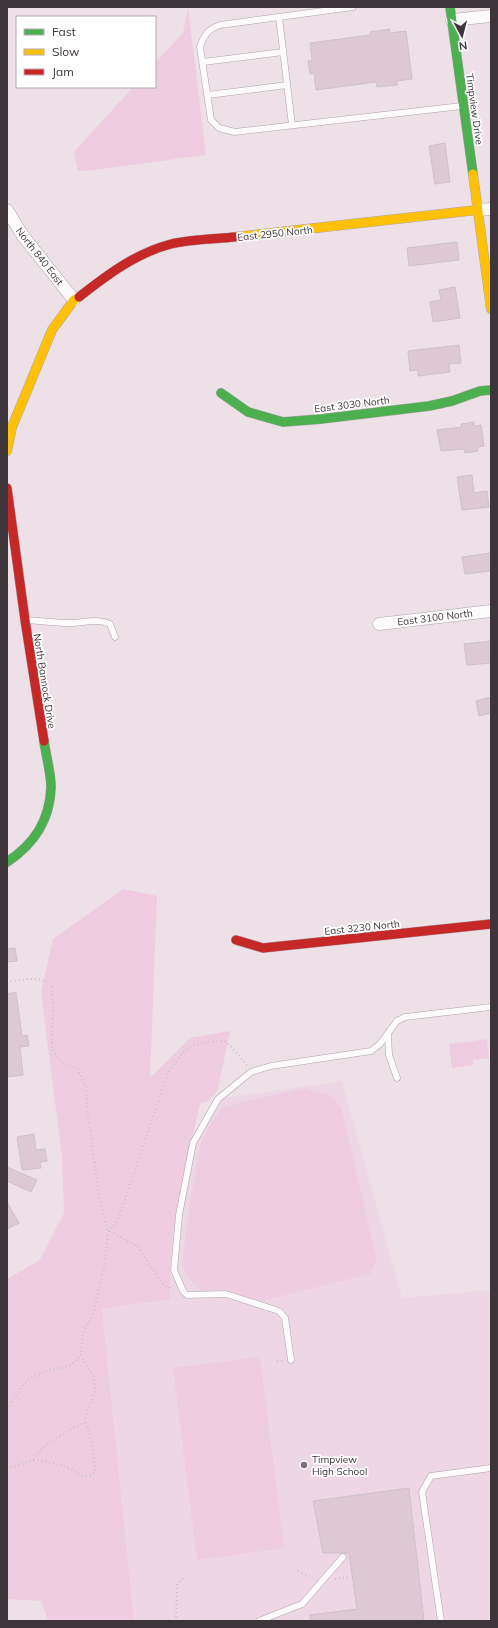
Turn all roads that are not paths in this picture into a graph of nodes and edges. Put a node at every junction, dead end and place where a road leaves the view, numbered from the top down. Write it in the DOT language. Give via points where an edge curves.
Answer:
graph roads {
  1 [pos="353,7"];
  2 [pos="450,7"];
  3 [pos="491,16"];
  4 [pos="279,17"];
  5 [pos="452,20"];
  6 [pos="283,52"];
  7 [pos="203,62"];
  8 [pos="287,85"];
  9 [pos="208,95"];
  10 [pos="464,106"];
  11 [pos="292,125"];
  12 [pos="491,209"];
  13 [pos="7,210"];
  14 [pos="478,210"];
  15 [pos="74,300"];
  16 [pos="491,309"];
  17 [pos="491,390"];
  18 [pos="221,393"];
  19 [pos="8,437"];
  20 [pos="7,451"];
  21 [pos="7,488"];
  22 [pos="491,611"];
  23 [pos="25,620"];
  24 [pos="378,624"];
  25 [pos="115,637"];
  26 [pos="7,862"];
  27 [pos="491,924"];
  28 [pos="236,940"];
  29 [pos="491,1007"];
  30 [pos="388,1033"];
  31 [pos="397,1078"];
  32 [pos="291,1360"];
  33 [pos="491,1468"];
  34 [pos="343,1557"];
  35 [pos="259,1621"];
  36 [pos="441,1621"];
  1 -- 4 [label="lane"];
  2 -- 5 [label="street, Timpview Drive"];
  3 -- 5 [label="street"];
  4 -- 6 [label="lane"];
  4 -- 7 [label="lane" via="211,28 200,47"];
  5 -- 10 [label="street, Timpview Drive"];
  6 -- 7 [label="lane"];
  6 -- 8 [label="lane"];
  7 -- 9 [label="lane"];
  8 -- 9 [label="lane"];
  8 -- 11 [label="lane"];
  9 -- 11 [label="lane" via="211,120 219,128 235,132"];
  10 -- 11 [label="lane"];
  10 -- 14 [label="street, Timpview Drive"];
  12 -- 14 [label="street, East 2950 North"];
  13 -- 15 [label="street, North 840 East" via="23,236"];
  14 -- 15 [label="street, East 2950 North" via="172,244 148,252 117,269"];
  14 -- 16 [label="street, Timpview Drive"];
  15 -- 19 [label="street" via="52,330"];
  17 -- 18 [label="street, East 3030 North" via="429,406 283,422 248,412"];
  19 -- 20 [label="street"];
  21 -- 23 [label="street, North Bannock Drive"];
  22 -- 24 [label="street, East 3100 North"];
  23 -- 25 [label="lane" via="70,623 97,620 110,624"];
  23 -- 26 [label="street, North Bannock Drive" via="50,787 46,818 39,832 22,852"];
  27 -- 28 [label="street, East 3230 North" via="262,948"];
  29 -- 30 [label="lane" via="405,1018 397,1021"];
  30 -- 31 [label="lane" via="389,1055"];
  30 -- 32 [label="lane" via="371,1051 271,1066 251,1072 218,1099 193,1143 179,1215 174,1270 182,1291 187,1295 226,1294 279,1311 285,1318"];
  33 -- 36 [label="lane" via="431,1476 422,1492"];
  34 -- 35 [label="lane" via="302,1604"];
}
